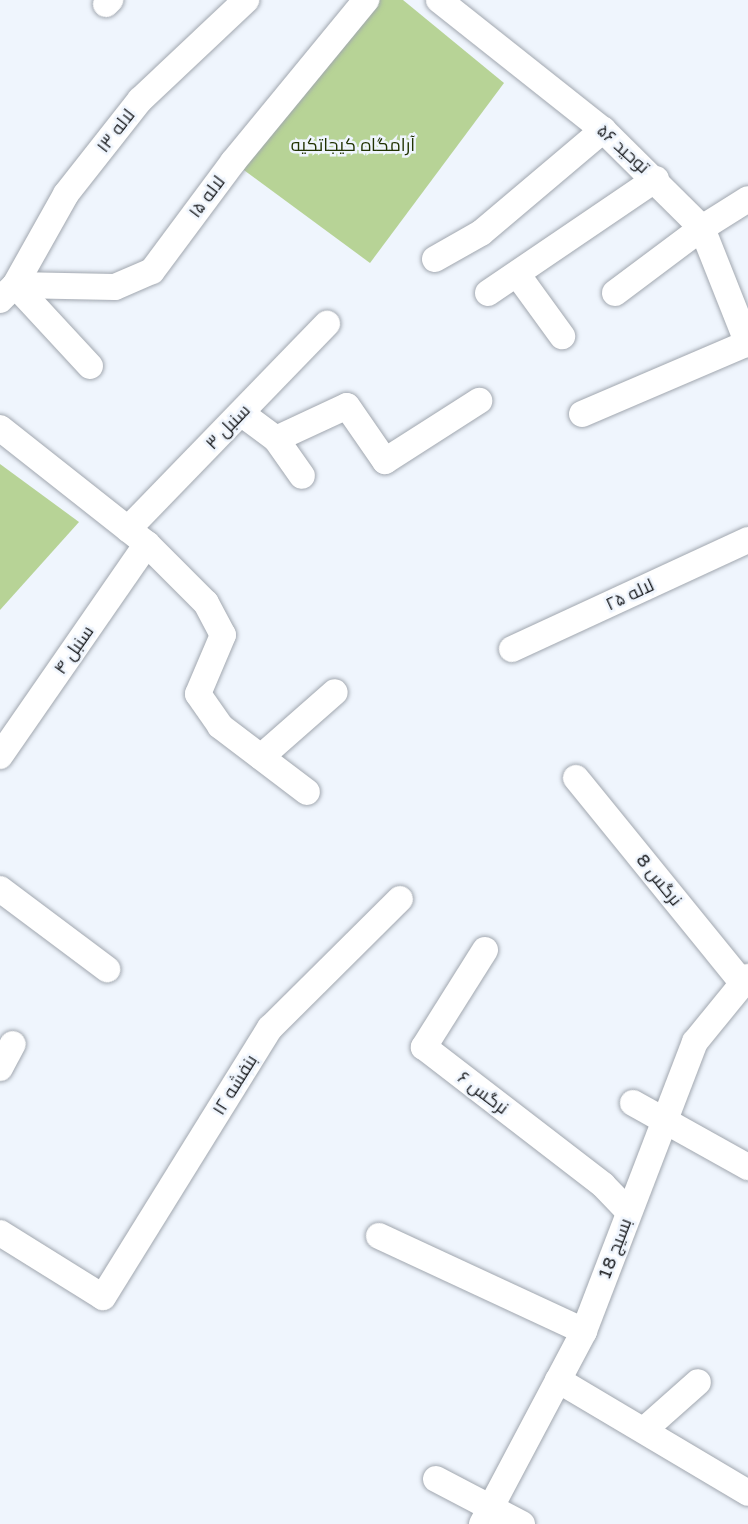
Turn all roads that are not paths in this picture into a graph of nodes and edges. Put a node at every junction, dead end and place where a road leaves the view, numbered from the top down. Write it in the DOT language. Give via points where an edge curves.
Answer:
graph roads {
  1 [pos="246,0"];
  2 [pos="366,0"];
  3 [pos="439,0"];
  4 [pos="603,130"];
  5 [pos="656,179"];
  6 [pos="748,199"];
  7 [pos="702,228"];
  8 [pos="435,259"];
  9 [pos="516,274"];
  10 [pos="7,292"];
  11 [pos="488,293"];
  12 [pos="615,293"];
  13 [pos="327,324"];
  14 [pos="562,336"];
  15 [pos="748,344"];
  16 [pos="90,366"];
  17 [pos="479,401"];
  18 [pos="242,413"];
  19 [pos="582,414"];
  20 [pos="0,429"];
  21 [pos="276,439"];
  22 [pos="302,476"];
  23 [pos="128,529"];
  24 [pos="748,540"];
  25 [pos="147,544"];
  26 [pos="512,649"];
  27 [pos="334,692"];
  28 [pos="0,756"];
  29 [pos="261,757"];
  30 [pos="576,778"];
  31 [pos="307,792"];
  32 [pos="0,889"];
  33 [pos="400,899"];
  34 [pos="485,950"];
  35 [pos="107,969"];
  36 [pos="745,980"];
  37 [pos="13,1044"];
  38 [pos="0,1068"];
  39 [pos="633,1103"];
  40 [pos="664,1120"];
  41 [pos="748,1167"];
  42 [pos="629,1212"];
  43 [pos="0,1233"];
  44 [pos="379,1236"];
  45 [pos="584,1331"];
  46 [pos="558,1380"];
  47 [pos="698,1382"];
  48 [pos="644,1430"];
  49 [pos="436,1479"];
  50 [pos="748,1492"];
  51 [pos="487,1515"];
  52 [pos="522,1524"];
  1 -- 10 [label="street, لاله ۱۳" via="140,100 66,194"];
  2 -- 10 [label="street, لاله ۱۵" via="233,162 152,271 115,287"];
  3 -- 4 [label="street, توحید ۵۶"];
  4 -- 5 [label="street, توحید ۵۶"];
  4 -- 8 [label="street" via="482,233"];
  5 -- 7 [label="street, توحید ۵۶"];
  5 -- 9 [label="street"];
  6 -- 7 [label="street"];
  7 -- 12 [label="street"];
  7 -- 15 [label="street, توحید ۵۶"];
  9 -- 11 [label="street"];
  9 -- 14 [label="street"];
  10 -- 16 [label="street"];
  13 -- 18 [label="street, سنبل ۳"];
  15 -- 19 [label="street"];
  17 -- 21 [label="street" via="385,461 347,405"];
  18 -- 21 [label="street"];
  18 -- 23 [label="street, سنبل ۳"];
  20 -- 23 [label="street"];
  21 -- 22 [label="street"];
  23 -- 25 [label="street"];
  24 -- 26 [label="street, لاله ۲۵"];
  25 -- 28 [label="street, سنبل ۴"];
  25 -- 29 [label="street" via="206,603 223,635 198,694 220,726"];
  27 -- 29 [label="street"];
  29 -- 31 [label="street"];
  30 -- 36 [label="street, نرگس 8"];
  32 -- 35 [label="street"];
  33 -- 43 [label="street, بنفشه ۱۲" via="270,1028 103,1297"];
  34 -- 42 [label="street, نرگس ۶" via="423,1047 603,1185"];
  36 -- 40 [label="street, بسیج 18" via="695,1042"];
  37 -- 38 [label="street"];
  39 -- 40 [label="street"];
  40 -- 41 [label="street"];
  40 -- 42 [label="street, بسیج 18"];
  42 -- 45 [label="street, بسیج 18"];
  44 -- 45 [label="street"];
  45 -- 46 [label="street, بسیج 18"];
  46 -- 48 [label="street"];
  46 -- 51 [label="street, بسیج 18"];
  47 -- 48 [label="street"];
  48 -- 50 [label="street"];
  49 -- 51 [label="street"];
  51 -- 52 [label="street"];
}
